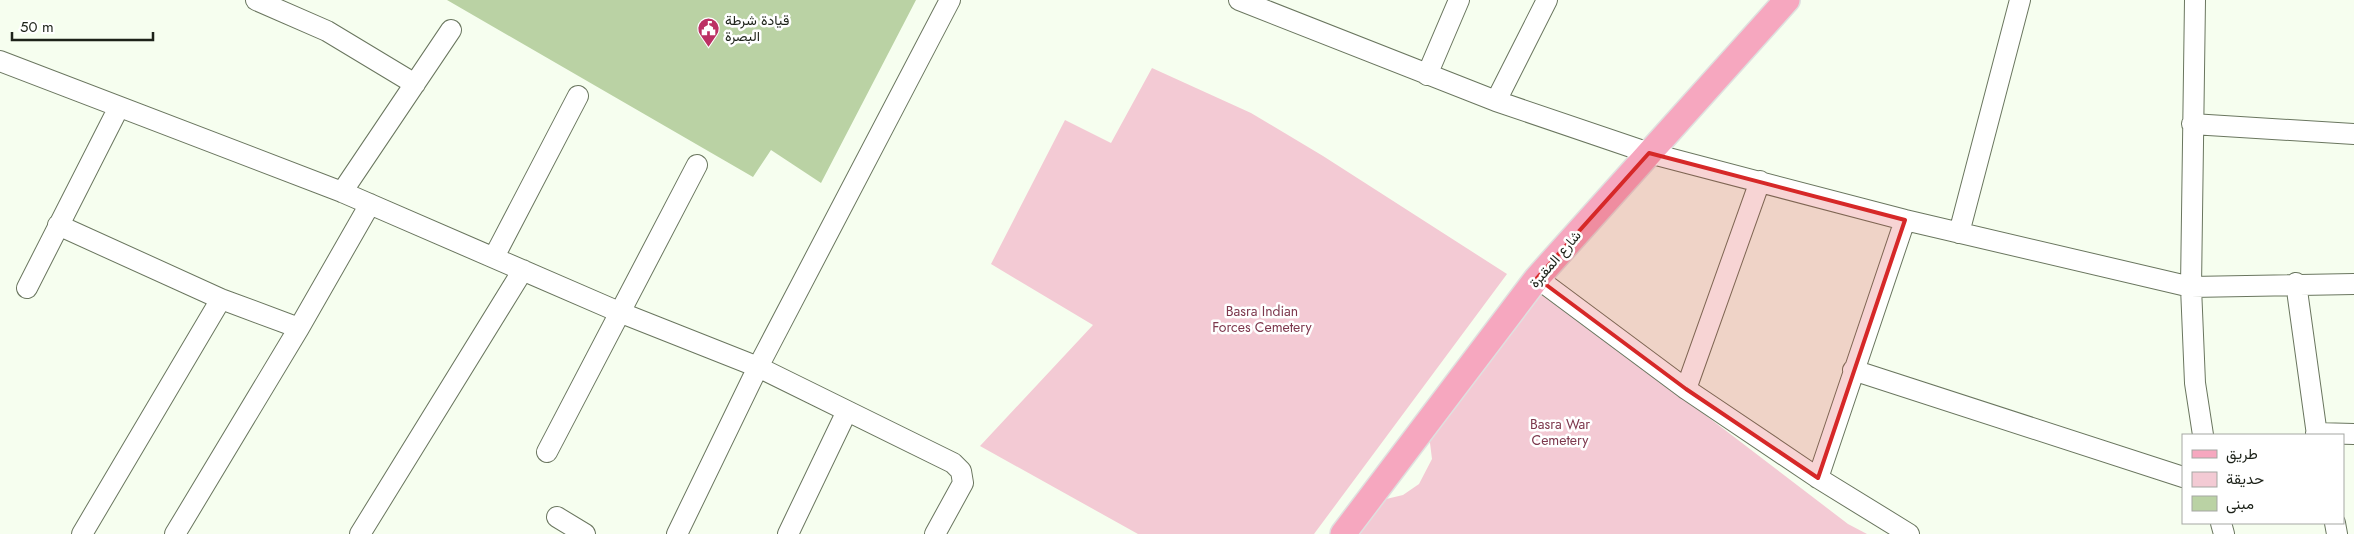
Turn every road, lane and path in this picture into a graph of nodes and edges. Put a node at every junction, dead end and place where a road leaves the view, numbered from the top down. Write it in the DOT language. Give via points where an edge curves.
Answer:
graph roads {
  1 [pos="256,0"];
  2 [pos="950,0"];
  3 [pos="1238,0"];
  4 [pos="1459,0"];
  5 [pos="1547,0"];
  6 [pos="1787,0"];
  7 [pos="2020,0"];
  8 [pos="2195,0"];
  9 [pos="452,30"];
  10 [pos="0,61"];
  11 [pos="1427,75"];
  12 [pos="414,84"];
  13 [pos="578,96"];
  14 [pos="1496,101"];
  15 [pos="119,106"];
  16 [pos="2192,124"];
  17 [pos="2354,134"];
  18 [pos="1649,154"];
  19 [pos="697,165"];
  20 [pos="1760,181"];
  21 [pos="342,192"];
  22 [pos="370,204"];
  23 [pos="1906,220"];
  24 [pos="58,225"];
  25 [pos="1959,234"];
  26 [pos="494,257"];
  27 [pos="523,270"];
  28 [pos="1537,278"];
  29 [pos="2296,284"];
  30 [pos="2354,284"];
  31 [pos="2191,287"];
  32 [pos="27,288"];
  33 [pos="221,299"];
  34 [pos="619,312"];
  35 [pos="299,328"];
  36 [pos="758,367"];
  37 [pos="1853,370"];
  38 [pos="1686,389"];
  39 [pos="847,411"];
  40 [pos="2203,434"];
  41 [pos="2317,434"];
  42 [pos="2354,434"];
  43 [pos="547,452"];
  44 [pos="2182,477"];
  45 [pos="1818,478"];
  46 [pos="557,517"];
  47 [pos="82,534"];
  48 [pos="175,534"];
  49 [pos="360,534"];
  50 [pos="585,534"];
  51 [pos="677,534"];
  52 [pos="788,534"];
  53 [pos="935,534"];
  54 [pos="1342,534"];
  55 [pos="1909,534"];
  1 -- 12 [label="street" via="327,31"];
  2 -- 36 [label="street"];
  3 -- 11 [label="street"];
  4 -- 11 [label="street"];
  5 -- 14 [label="street"];
  6 -- 18 [label="main road, شارع المقبرة"];
  7 -- 25 [label="street"];
  8 -- 16 [label="street"];
  9 -- 12 [label="street"];
  10 -- 15 [label="street"];
  11 -- 14 [label="street"];
  12 -- 21 [label="street"];
  13 -- 26 [label="street"];
  14 -- 18 [label="street"];
  15 -- 21 [label="street"];
  15 -- 24 [label="street"];
  16 -- 17 [label="street"];
  16 -- 31 [label="street"];
  18 -- 20 [label="street"];
  18 -- 28 [label="main road, شارع المقبرة"];
  19 -- 34 [label="street"];
  20 -- 23 [label="street"];
  20 -- 38 [label="street"];
  21 -- 22 [label="street"];
  22 -- 26 [label="street"];
  22 -- 35 [label="street"];
  23 -- 25 [label="street"];
  23 -- 37 [label="street"];
  24 -- 32 [label="street"];
  24 -- 33 [label="street"];
  25 -- 31 [label="street"];
  26 -- 27 [label="street"];
  27 -- 34 [label="street"];
  27 -- 49 [label="street"];
  28 -- 38 [label="street"];
  28 -- 54 [label="main road, شارع المقبرة"];
  29 -- 30 [label="street"];
  29 -- 31 [label="street"];
  29 -- 41 [label="street"];
  31 -- 40 [label="street" via="2195,382"];
  33 -- 35 [label="street"];
  33 -- 47 [label="street"];
  34 -- 36 [label="street"];
  34 -- 43 [label="street"];
  35 -- 48 [label="street"];
  36 -- 39 [label="street"];
  36 -- 51 [label="street"];
  37 -- 44 [label="street"];
  37 -- 45 [label="street"];
  38 -- 45 [label="street"];
  39 -- 52 [label="street"];
  39 -- 53 [label="street" via="953,463 961,471 963,483"];
  41 -- 42 [label="street"];
  45 -- 55 [label="street"];
  46 -- 50 [label="street"];
}
